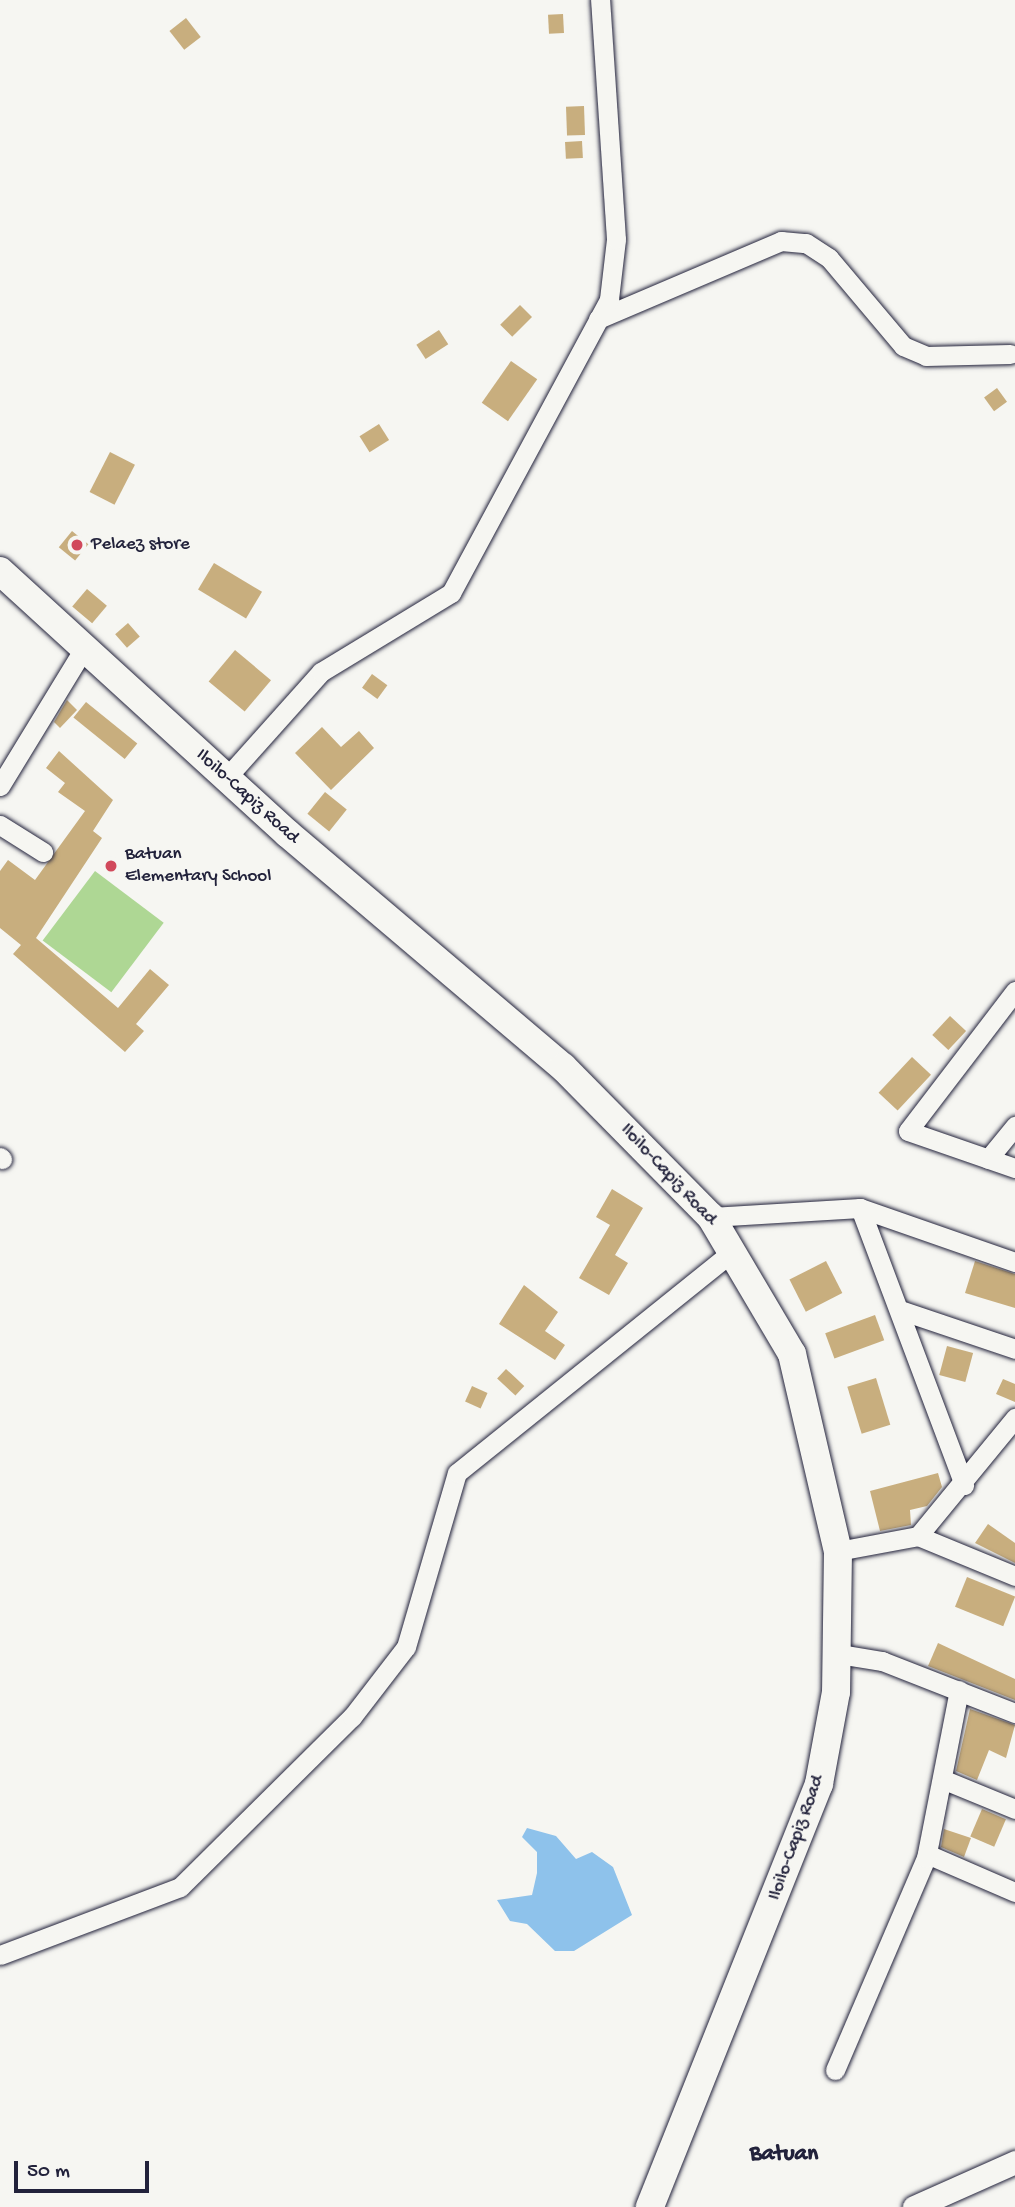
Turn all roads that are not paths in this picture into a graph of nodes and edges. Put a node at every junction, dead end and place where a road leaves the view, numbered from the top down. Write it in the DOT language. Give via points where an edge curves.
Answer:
graph roads {
  1 [pos="600,0"];
  2 [pos="598,319"];
  3 [pos="1010,354"];
  4 [pos="0,571"];
  5 [pos="83,650"];
  6 [pos="228,777"];
  7 [pos="0,786"];
  8 [pos="0,825"];
  9 [pos="43,852"];
  10 [pos="1015,990"];
  11 [pos="1015,1126"];
  12 [pos="988,1159"];
  13 [pos="1015,1168"];
  14 [pos="860,1209"];
  15 [pos="711,1217"];
  16 [pos="733,1251"];
  17 [pos="1015,1262"];
  18 [pos="903,1311"];
  19 [pos="1015,1349"];
  20 [pos="1012,1429"];
  21 [pos="964,1485"];
  22 [pos="918,1536"];
  23 [pos="838,1551"];
  24 [pos="1015,1576"];
  25 [pos="839,1654"];
  26 [pos="959,1690"];
  27 [pos="1015,1713"];
  28 [pos="942,1779"];
  29 [pos="1015,1809"];
  30 [pos="927,1854"];
  31 [pos="1015,1892"];
  32 [pos="0,1955"];
  33 [pos="835,2070"];
  34 [pos="1015,2162"];
  35 [pos="650,2207"];
  36 [pos="914,2207"];
  1 -- 2 [label="street" via="616,272"];
  2 -- 3 [label="street" via="781,241 806,243 829,258 903,346 926,356"];
  2 -- 6 [label="street" via="451,593 321,672"];
  4 -- 5 [label="highway, Iloilo-Capiz Road"];
  5 -- 6 [label="highway, Iloilo-Capiz Road"];
  5 -- 7 [label="street"];
  6 -- 15 [label="highway, Iloilo-Capiz Road" via="563,1067"];
  8 -- 9 [label="street"];
  10 -- 12 [label="street" via="908,1131"];
  11 -- 12 [label="street"];
  12 -- 13 [label="street"];
  14 -- 15 [label="street"];
  14 -- 17 [label="street"];
  14 -- 18 [label="street"];
  15 -- 16 [label="highway, Iloilo-Capiz Road"];
  16 -- 23 [label="highway, Iloilo-Capiz Road" via="792,1354"];
  16 -- 32 [label="street" via="457,1473 406,1647 352,1717 180,1887"];
  18 -- 19 [label="street"];
  18 -- 21 [label="street"];
  20 -- 21 [label="street"];
  21 -- 22 [label="street"];
  22 -- 23 [label="street"];
  22 -- 24 [label="street"];
  23 -- 25 [label="highway, Iloilo-Capiz Road"];
  25 -- 26 [label="street" via="882,1661"];
  25 -- 35 [label="highway, Iloilo-Capiz Road" via="820,1784"];
  26 -- 27 [label="street"];
  26 -- 28 [label="street"];
  28 -- 29 [label="street"];
  28 -- 30 [label="street"];
  30 -- 31 [label="street"];
  30 -- 33 [label="street"];
  34 -- 36 [label="main road"];
}
